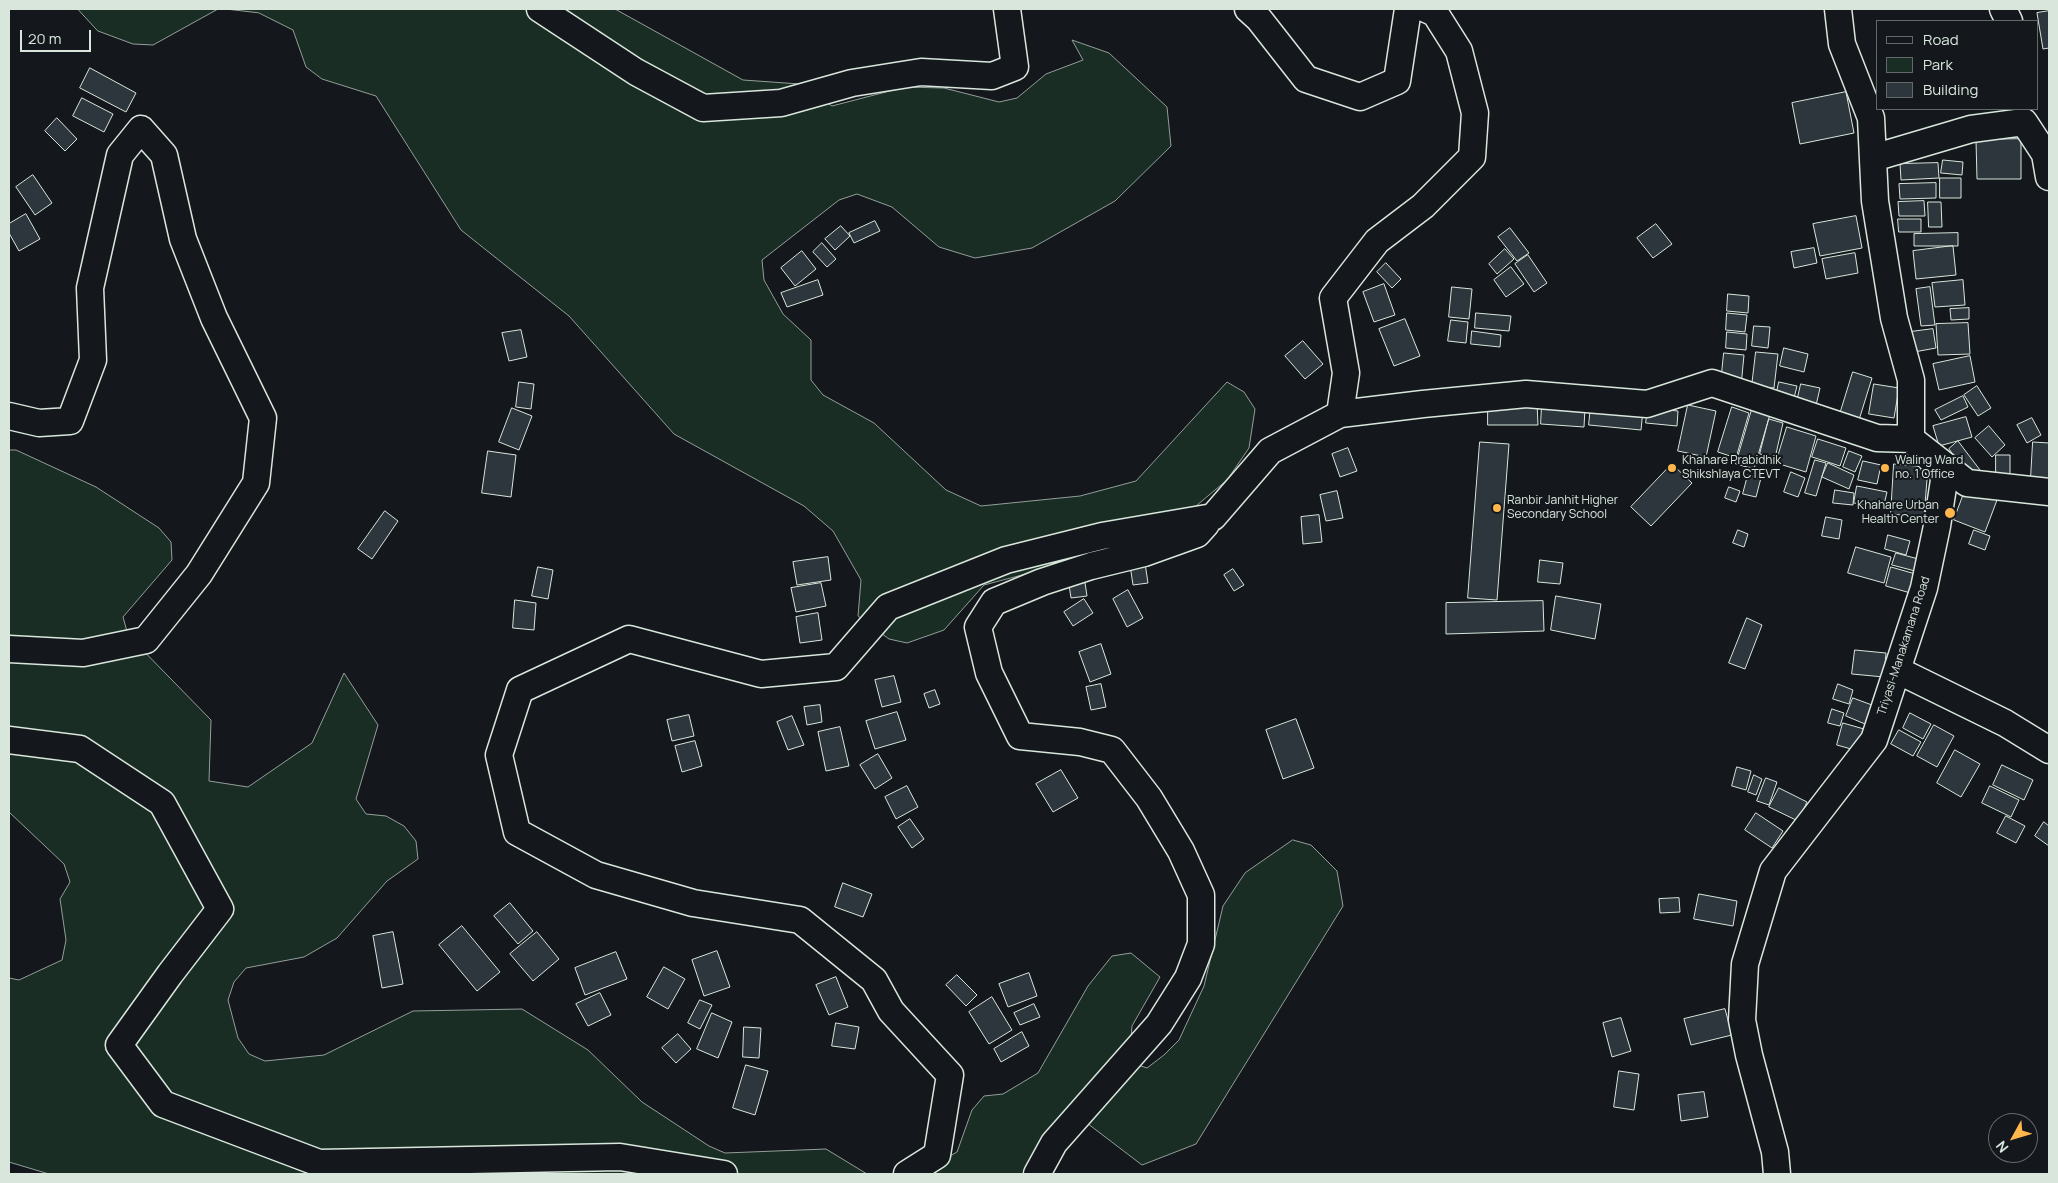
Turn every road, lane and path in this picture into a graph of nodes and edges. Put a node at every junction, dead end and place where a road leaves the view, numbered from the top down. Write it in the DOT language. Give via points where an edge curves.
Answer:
graph roads {
  1 [pos="540,9"];
  2 [pos="1007,9"];
  3 [pos="1248,9"];
  4 [pos="1408,9"];
  5 [pos="1426,9"];
  6 [pos="1838,9"];
  7 [pos="2025,115"];
  8 [pos="1873,158"];
  9 [pos="2049,177"];
  10 [pos="1340,414"];
  11 [pos="9,416"];
  12 [pos="1910,438"];
  13 [pos="2049,492"];
  14 [pos="1213,517"];
  15 [pos="9,649"];
  16 [pos="1897,670"];
  17 [pos="9,740"];
  18 [pos="2049,750"];
  19 [pos="724,1174"];
  20 [pos="907,1174"];
  21 [pos="1036,1174"];
  22 [pos="1777,1174"];
  1 -- 2 [label="street" via="636,72 703,108 781,104 852,84 920,72 992,76 1016,67"];
  3 -- 4 [label="street" via="1306,79 1360,96 1397,81"];
  5 -- 10 [label="street" via="1435,13 1459,51 1475,113 1472,157 1424,206 1377,241 1333,298 1346,373"];
  6 -- 8 [label="street" via="1842,44 1871,118"];
  7 -- 8 [label="street"];
  7 -- 9 [label="street" via="2045,154"];
  8 -- 12 [label="street" via="1875,201 1894,318 1911,380"];
  10 -- 12 [label="street" via="1526,394 1647,404 1712,383 1877,438"];
  10 -- 14 [label="street" via="1270,450"];
  11 -- 15 [label="street" via="39,424 70,421 93,360 90,288 120,155 142,129 164,155 183,239 214,318 263,418 256,483 199,574 146,640 84,653"];
  12 -- 13 [label="street" via="1967,483"];
  12 -- 16 [label="street, Triyasi-Manakamana Road" via="1945,474 1924,588"];
  14 -- 20 [label="street" via="1102,536 997,564 888,607 836,667 761,674 629,639 520,690 499,755 517,832 596,875 693,903 800,920 874,980 891,1011 950,1075 936,1155"];
  14 -- 21 [label="street" via="1197,534 1144,554 1091,566 994,602 978,627 988,673 1020,736 1080,742 1112,750 1149,798 1181,851 1201,895 1201,944 1188,978 1159,1024 1054,1143"];
  16 -- 18 [label="street" via="2005,723"];
  16 -- 22 [label="street, Triyasi-Manakamana Road" via="1874,740 1773,871 1746,964 1742,1020"];
  17 -- 19 [label="street" via="80,749 162,802 220,909 120,1045 163,1104 319,1163 620,1157"];
}
